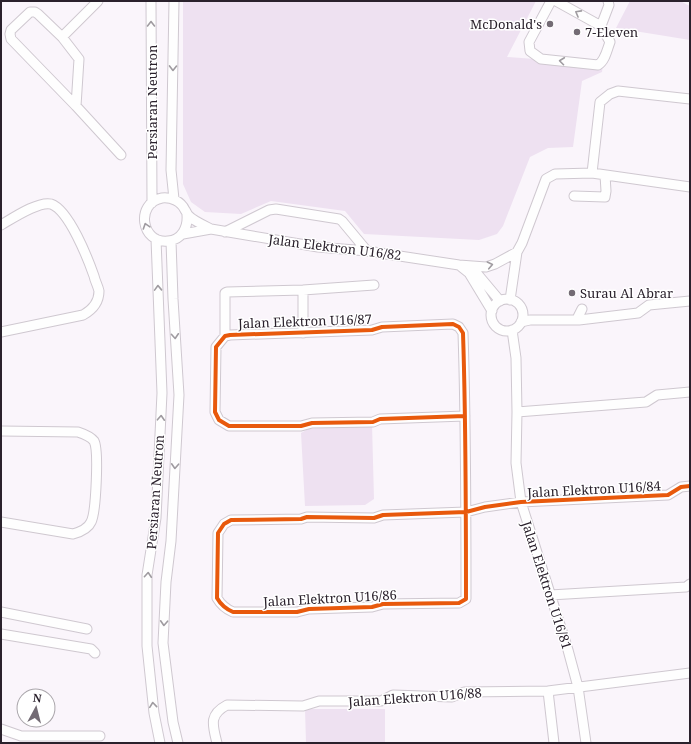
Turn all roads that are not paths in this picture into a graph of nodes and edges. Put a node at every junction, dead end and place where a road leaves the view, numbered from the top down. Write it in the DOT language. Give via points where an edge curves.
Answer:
graph roads {
  1 [pos="98,1"];
  2 [pos="151,1"];
  3 [pos="174,1"];
  4 [pos="551,1"];
  5 [pos="556,1"];
  6 [pos="608,1"];
  7 [pos="601,26"];
  8 [pos="62,37"];
  9 [pos="690,99"];
  10 [pos="76,106"];
  11 [pos="121,155"];
  12 [pos="592,173"];
  13 [pos="605,175"];
  14 [pos="690,188"];
  15 [pos="574,196"];
  16 [pos="174,199"];
  17 [pos="152,203"];
  18 [pos="187,215"];
  19 [pos="1,225"];
  20 [pos="211,229"];
  21 [pos="225,232"];
  22 [pos="183,234"];
  23 [pos="156,240"];
  24 [pos="171,241"];
  25 [pos="367,251"];
  26 [pos="518,252"];
  27 [pos="459,264"];
  28 [pos="374,285"];
  29 [pos="303,290"];
  30 [pos="510,300"];
  31 [pos="500,301"];
  32 [pos="690,301"];
  33 [pos="582,309"];
  34 [pos="492,311"];
  35 [pos="578,320"];
  36 [pos="521,322"];
  37 [pos="512,330"];
  38 [pos="1,332"];
  39 [pos="303,333"];
  40 [pos="225,336"];
  41 [pos="690,392"];
  42 [pos="517,412"];
  43 [pos="466,416"];
  44 [pos="1,431"];
  45 [pos="690,486"];
  46 [pos="521,502"];
  47 [pos="466,512"];
  48 [pos="1,522"];
  49 [pos="690,584"];
  50 [pos="550,595"];
  51 [pos="1,612"];
  52 [pos="87,628"];
  53 [pos="1,634"];
  54 [pos="96,653"];
  55 [pos="690,673"];
  56 [pos="578,688"];
  57 [pos="548,691"];
  58 [pos="1,729"];
  59 [pos="100,736"];
  60 [pos="160,743"];
  61 [pos="178,743"];
  62 [pos="216,743"];
  63 [pos="554,743"];
  64 [pos="586,743"];
  1 -- 8 [label="street"];
  17 -- 2 [label="street, Persiaran Neutron, one-way"];
  3 -- 16 [label="street, Persiaran Neutron, one-way" via="171,170"];
  7 -- 4 [label="street, one-way" via="610,42 604,58 598,65 542,59 530,51 529,42"];
  7 -- 5 [label="street, one-way"];
  6 -- 7 [label="street" via="609,5"];
  8 -- 10 [label="street" via="79,58"];
  8 -- 10 [label="street" via="35,12 30,12 10,34 10,39"];
  9 -- 12 [label="street" via="618,91 610,94 600,102"];
  10 -- 11 [label="street"];
  12 -- 13 [label="street"];
  12 -- 26 [label="street" via="555,174 546,179"];
  13 -- 14 [label="street"];
  13 -- 15 [label="street" via="605,196"];
  16 -- 17 [label="street" via="162,198"];
  16 -- 18 [label="street" via="185,208"];
  23 -- 17 [label="street, one-way" via="146,230 144,222 144,215"];
  18 -- 20 [label="street"];
  18 -- 22 [label="street" via="188,222"];
  19 -- 38 [label="street" via="39,205 52,204 62,212 79,239 99,290 95,305 83,315"];
  20 -- 21 [label="street, Jalan Elektron U16/82"];
  20 -- 22 [label="street"];
  21 -- 25 [label="street, Jalan Elektron U16/82" via="318,247"];
  21 -- 25 [label="street" via="276,209 339,219"];
  22 -- 24 [label="street"];
  23 -- 24 [label="street"];
  60 -- 23 [label="street, Persiaran Neutron, one-way" via="147,646 147,575 156,518 162,393"];
  24 -- 61 [label="street, Persiaran Neutron, one-way" via="178,395 163,642"];
  25 -- 27 [label="street, Jalan Elektron U16/82"];
  27 -- 26 [label="street, Jalan Elektron U16/82, one-way" via="486,266"];
  26 -- 30 [label="street"];
  27 -- 31 [label="street" via="474,270"];
  27 -- 34 [label="street" via="469,273"];
  28 -- 29 [label="street"];
  29 -- 39 [label="street"];
  29 -- 40 [label="street" via="226,292"];
  30 -- 31 [label="street"];
  30 -- 36 [label="street" via="522,308"];
  31 -- 34 [label="street"];
  32 -- 35 [label="street" via="649,305 638,312"];
  33 -- 35 [label="street"];
  34 -- 37 [label="street" via="492,320 495,324 502,330"];
  35 -- 36 [label="street"];
  36 -- 37 [label="street"];
  37 -- 42 [label="street, Jalan Elektron U16/81" via="516,358"];
  39 -- 40 [label="street, Jalan Elektron U16/87"];
  39 -- 43 [label="street, Jalan Elektron U16/87" via="453,324 459,327 464,333"];
  40 -- 43 [label="street, Jalan Elektron U16/87" via="216,347 215,412 219,420 229,426 301,426 312,423"];
  41 -- 42 [label="street" via="657,395 646,402"];
  42 -- 46 [label="street, Jalan Elektron U16/81" via="516,463"];
  43 -- 47 [label="street"];
  44 -- 48 [label="street" via="78,432 91,438 96,447 92,521 88,526 73,534"];
  45 -- 46 [label="street, Jalan Elektron U16/84" via="681,487 668,495"];
  46 -- 47 [label="street, Jalan Elektron U16/86"];
  46 -- 50 [label="street, Jalan Elektron U16/81"];
  47 -- 47 [label="street, Jalan Elektron U16/86" via="466,599 459,603 383,604 297,612 233,612 217,598 218,533 224,524 231,520 374,518 383,515"];
  49 -- 50 [label="street" via="686,587"];
  50 -- 56 [label="street, Jalan Elektron U16/81"];
  51 -- 52 [label="street"];
  53 -- 54 [label="street" via="91,649"];
  55 -- 56 [label="street"];
  56 -- 57 [label="street"];
  56 -- 64 [label="street, Jalan Elektron U16/81"];
  57 -- 62 [label="street, Jalan Elektron U16/88" via="464,692 452,697 393,696 381,702 319,701 303,706 227,705 213,718"];
  57 -- 63 [label="street"];
  58 -- 59 [label="street" via="21,736"];
}
